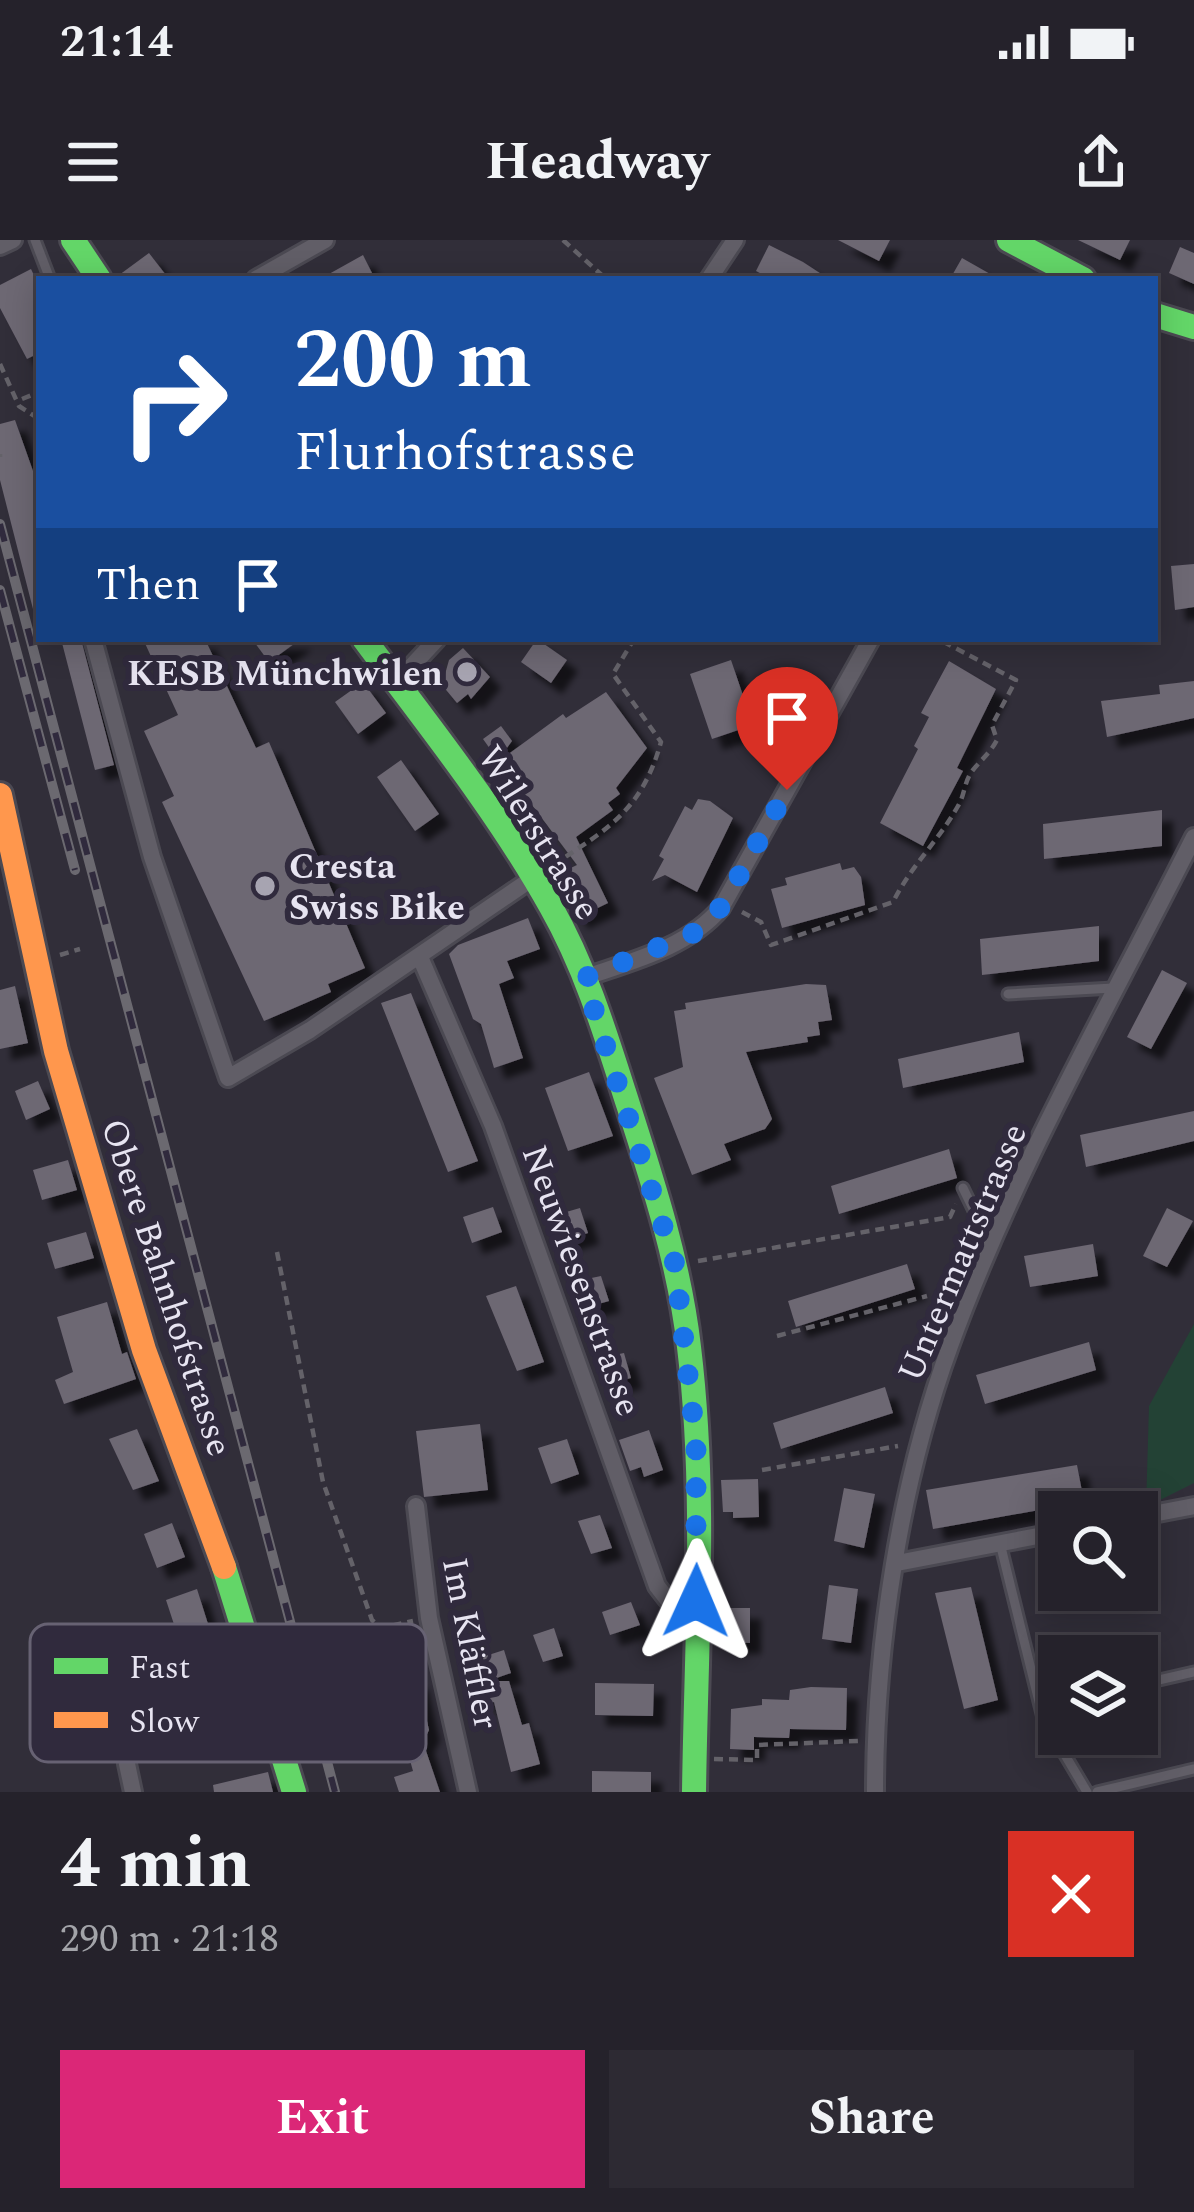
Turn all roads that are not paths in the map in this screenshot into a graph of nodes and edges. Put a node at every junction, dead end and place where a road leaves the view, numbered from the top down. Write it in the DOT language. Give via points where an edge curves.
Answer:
graph roads {
  1 [pos="13,240"];
  2 [pos="35,240"];
  3 [pos="73,240"];
  4 [pos="325,240"];
  5 [pos="735,240"];
  6 [pos="1009,240"];
  7 [pos="0,246"];
  8 [pos="1036,246"];
  9 [pos="49,276"];
  10 [pos="97,276"];
  11 [pos="261,276"];
  12 [pos="711,276"];
  13 [pos="1079,276"];
  14 [pos="1158,316"];
  15 [pos="1194,327"];
  16 [pos="94,642"];
  17 [pos="366,642"];
  18 [pos="434,642"];
  19 [pos="870,642"];
  20 [pos="396,683"];
  21 [pos="0,796"];
  22 [pos="1194,837"];
  23 [pos="533,878"];
  24 [pos="420,957"];
  25 [pos="584,978"];
  26 [pos="1118,988"];
  27 [pos="1008,994"];
  28 [pos="962,1188"];
  29 [pos="998,1230"];
  30 [pos="1194,1505"];
  31 [pos="416,1506"];
  32 [pos="1158,1512"];
  33 [pos="1038,1536"];
  34 [pos="1000,1543"];
  35 [pos="897,1563"];
  36 [pos="696,1601"];
  37 [pos="243,1624"];
  38 [pos="1194,1672"];
  39 [pos="1158,1680"];
  40 [pos="1038,1698"];
  41 [pos="1065,1755"];
  42 [pos="285,1762"];
  43 [pos="127,1764"];
  44 [pos="1194,1769"];
  45 [pos="1134,1788"];
  46 [pos="133,1792"];
  47 [pos="294,1792"];
  48 [pos="468,1792"];
  49 [pos="694,1792"];
  50 [pos="875,1792"];
  51 [pos="1087,1792"];
  52 [pos="1097,1792"];
  1 -- 7 [label="street"];
  2 -- 9 [label="lane"];
  3 -- 10 [label="main road"];
  4 -- 11 [label="street"];
  5 -- 12 [label="street"];
  6 -- 8 [label="main road"];
  8 -- 13 [label="main road"];
  14 -- 15 [label="main road"];
  16 -- 24 [label="street" via="152,857 228,1078"];
  17 -- 20 [label="main road, Wilerstrasse"];
  18 -- 20 [label="street"];
  19 -- 25 [label="street" via="703,929"];
  20 -- 23 [label="main road, Wilerstrasse"];
  21 -- 37 [label="main road, Obere Bahnhofstrasse" via="56,1051 143,1350"];
  22 -- 26 [label="street, Untermattstrasse"];
  23 -- 24 [label="street"];
  23 -- 25 [label="main road, Wilerstrasse"];
  24 -- 36 [label="street, Neuwiesenstrasse" via="493,1126 657,1586 667,1599"];
  25 -- 36 [label="main road, Wilerstrasse" via="675,1264 696,1443"];
  26 -- 27 [label="lane"];
  26 -- 29 [label="street, Untermattstrasse"];
  28 -- 29 [label="lane" via="977,1217"];
  29 -- 35 [label="street, Untermattstrasse" via="921,1441"];
  30 -- 32 [label="street"];
  31 -- 48 [label="street, Im Kläffler" via="429,1618"];
  33 -- 34 [label="street"];
  34 -- 35 [label="street"];
  34 -- 40 [label="lane"];
  35 -- 50 [label="street, Untermattstrasse" via="877,1681"];
  36 -- 49 [label="main road, Wilerstrasse"];
  38 -- 39 [label="lane"];
  41 -- 51 [label="lane"];
  42 -- 47 [label="main road, Obere Bahnhofstrasse"];
  43 -- 46 [label="street"];
  44 -- 45 [label="lane"];
  45 -- 52 [label="lane"];
}
